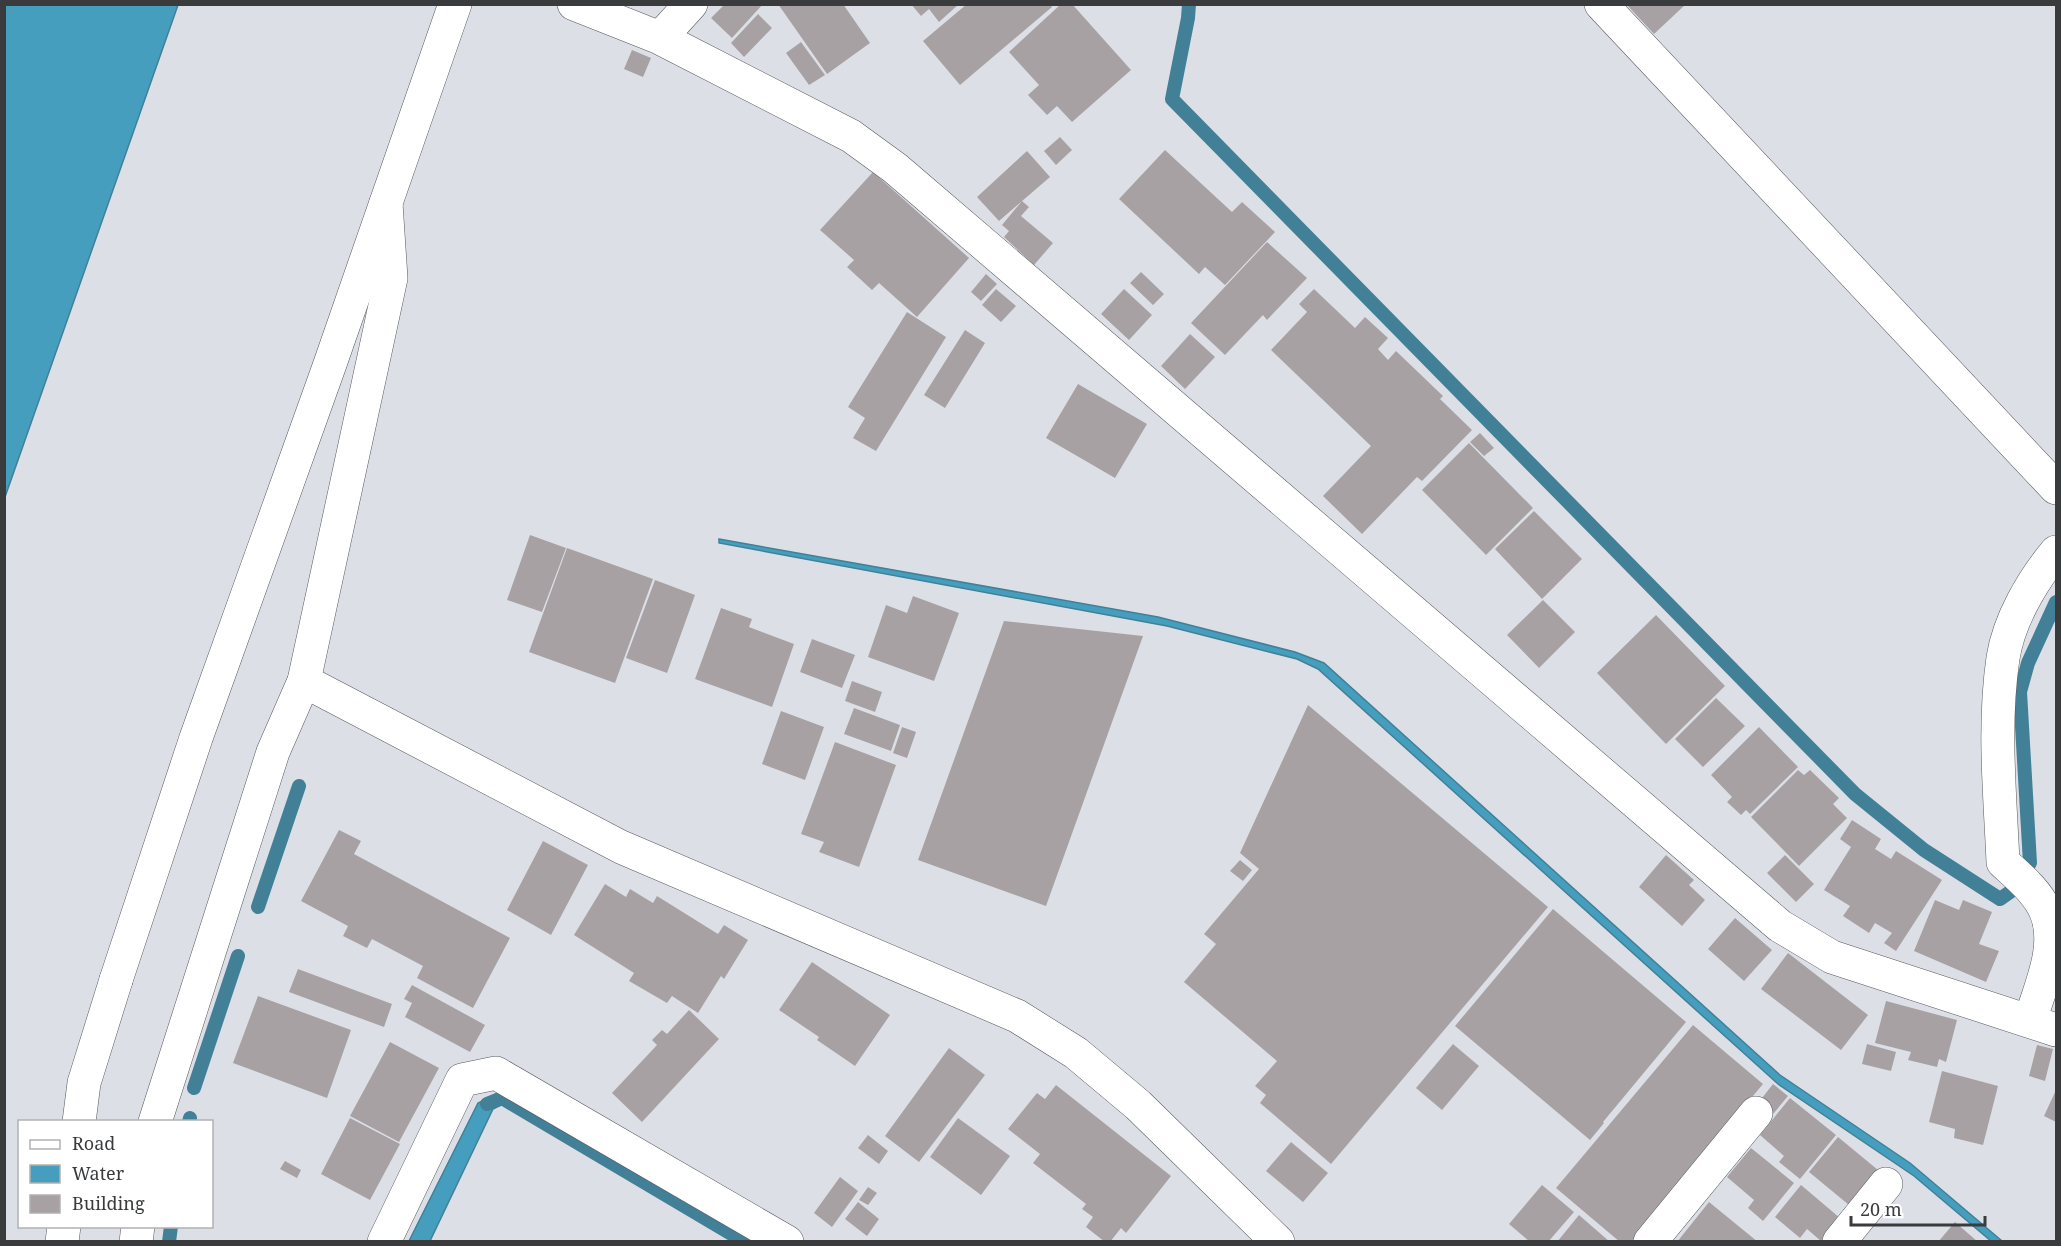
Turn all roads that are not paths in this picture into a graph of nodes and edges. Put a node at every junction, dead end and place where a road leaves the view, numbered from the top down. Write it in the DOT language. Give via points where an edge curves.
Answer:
graph roads {
  1 [pos="455,4"];
  2 [pos="574,4"];
  3 [pos="691,4"];
  4 [pos="1601,4"];
  5 [pos="660,38"];
  6 [pos="386,203"];
  7 [pos="2056,488"];
  8 [pos="2056,552"];
  9 [pos="304,681"];
  10 [pos="2043,1026"];
  11 [pos="1756,1113"];
  12 [pos="79,1120"];
  13 [pos="156,1120"];
  14 [pos="1886,1184"];
  15 [pos="384,1242"];
  16 [pos="788,1242"];
  17 [pos="1278,1242"];
  18 [pos="1650,1242"];
  19 [pos="1839,1242"];
  1 -- 6 [label="street"];
  2 -- 5 [label="street"];
  3 -- 5 [label="street"];
  4 -- 7 [label="street"];
  5 -- 10 [label="street" via="851,136 895,168 1780,926 1832,957"];
  6 -- 9 [label="street" via="391,278"];
  6 -- 12 [label="street" via="196,738 84,1083"];
  8 -- 10 [label="street" via="2025,599 2012,629 2004,657 1997,743 2003,862 2032,890 2046,912 2050,936"];
  9 -- 13 [label="street" via="273,752"];
  9 -- 17 [label="street" via="621,847 1017,1016 1076,1053 1138,1105"];
  11 -- 18 [label="street"];
  14 -- 19 [label="street"];
  15 -- 16 [label="street" via="462,1080 496,1073"];
}
